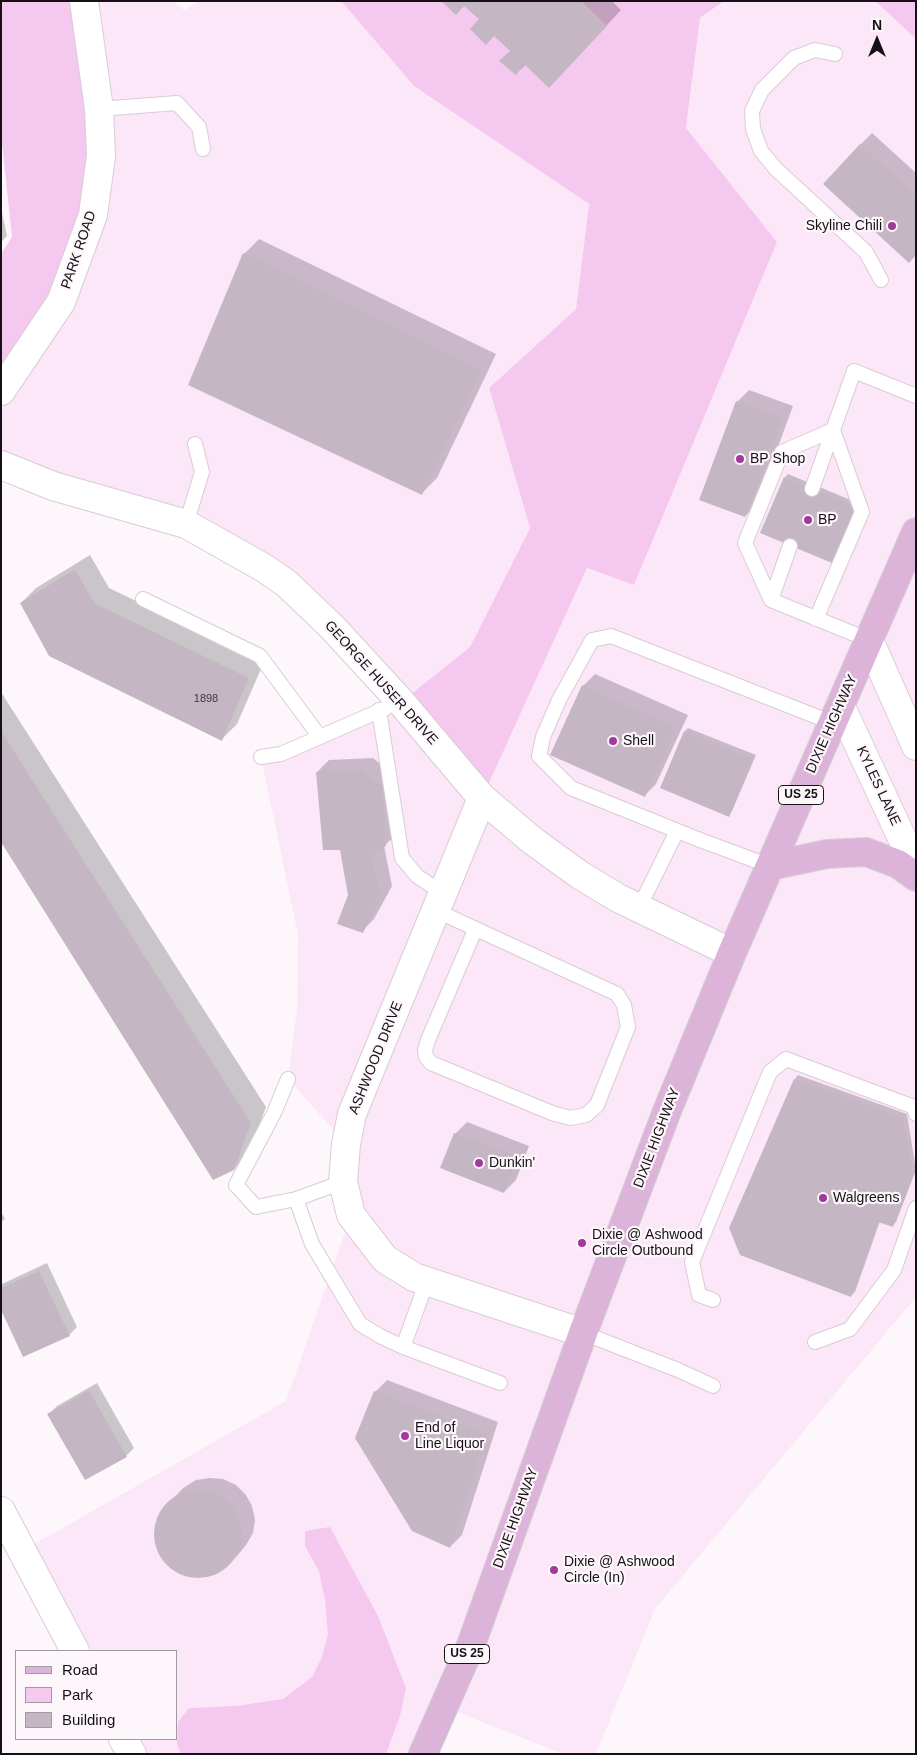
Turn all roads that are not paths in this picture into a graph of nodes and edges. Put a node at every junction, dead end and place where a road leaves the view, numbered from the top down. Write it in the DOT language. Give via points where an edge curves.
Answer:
graph roads {
  1 [pos="84,1"];
  2 [pos="835,54"];
  3 [pos="99,108"];
  4 [pos="203,149"];
  5 [pos="881,280"];
  6 [pos="1,391"];
  7 [pos="916,396"];
  8 [pos="833,430"];
  9 [pos="196,444"];
  10 [pos="1,465"];
  11 [pos="812,489"];
  12 [pos="186,524"];
  13 [pos="916,532"];
  14 [pos="790,546"];
  15 [pos="143,599"];
  16 [pos="771,600"];
  17 [pos="816,618"];
  18 [pos="869,640"];
  19 [pos="390,706"];
  20 [pos="836,714"];
  21 [pos="320,737"];
  22 [pos="916,746"];
  23 [pos="261,757"];
  24 [pos="482,798"];
  25 [pos="677,831"];
  26 [pos="770,866"];
  27 [pos="916,868"];
  28 [pos="916,877"];
  29 [pos="440,902"];
  30 [pos="639,908"];
  31 [pos="476,930"];
  32 [pos="732,953"];
  33 [pos="288,1079"];
  34 [pos="274,1113"];
  35 [pos="916,1114"];
  36 [pos="258,1128"];
  37 [pos="248,1147"];
  38 [pos="246,1167"];
  39 [pos="343,1182"];
  40 [pos="296,1199"];
  41 [pos="916,1208"];
  42 [pos="427,1281"];
  43 [pos="713,1300"];
  44 [pos="583,1333"];
  45 [pos="815,1342"];
  46 [pos="403,1347"];
  47 [pos="500,1383"];
  48 [pos="713,1386"];
  49 [pos="1,1511"];
  50 [pos="74,1650"];
  51 [pos="124,1740"];
  52 [pos="132,1754"];
  53 [pos="423,1754"];
  1 -- 3 [label="street, PARK ROAD"];
  2 -- 5 [label="lane" via="815,50 794,58 762,90 752,111 753,129 761,151 776,169 866,252"];
  3 -- 4 [label="lane" via="177,104 199,127"];
  3 -- 6 [label="street, PARK ROAD" via="101,156 93,215 61,302"];
  7 -- 8 [label="lane" via="854,371"];
  8 -- 11 [label="lane"];
  8 -- 16 [label="lane" via="782,452 745,543"];
  8 -- 17 [label="lane" via="862,512"];
  9 -- 12 [label="lane" via="202,472"];
  10 -- 12 [label="street, GEORGE HUSER DRIVE" via="53,486"];
  12 -- 19 [label="street, GEORGE HUSER DRIVE" via="287,584 332,627"];
  13 -- 18 [label="main road, DIXIE HIGHWAY / US 25"];
  14 -- 16 [label="lane"];
  15 -- 21 [label="lane" via="260,656"];
  16 -- 17 [label="lane"];
  17 -- 18 [label="lane"];
  18 -- 20 [label="main road, DIXIE HIGHWAY / US 25"];
  18 -- 22 [label="street"];
  19 -- 21 [label="lane"];
  19 -- 24 [label="street, GEORGE HUSER DRIVE"];
  19 -- 29 [label="lane" via="402,858"];
  20 -- 25 [label="lane" via="611,636 592,640 559,700 543,737 539,756 571,788"];
  20 -- 26 [label="main road, DIXIE HIGHWAY / US 25"];
  20 -- 27 [label="street, KYLES LANE"];
  21 -- 23 [label="lane" via="281,754"];
  24 -- 29 [label="street, ASHWOOD DRIVE"];
  24 -- 30 [label="street, GEORGE HUSER DRIVE" via="580,875"];
  25 -- 26 [label="lane"];
  25 -- 30 [label="lane"];
  26 -- 28 [label="main road" via="827,854 866,852 898,864"];
  26 -- 32 [label="main road, DIXIE HIGHWAY / US 25"];
  29 -- 31 [label="lane"];
  29 -- 39 [label="street, ASHWOOD DRIVE" via="352,1114"];
  30 -- 32 [label="street, GEORGE HUSER DRIVE"];
  31 -- 31 [label="lane" via="617,994 624,1005 628,1027 597,1104 586,1115 570,1118 552,1113 431,1063 426,1057 428,1040"];
  32 -- 44 [label="main road, DIXIE HIGHWAY / US 25" via="667,1111"];
  33 -- 34 [label="lane"];
  34 -- 36 [label="lane" via="264,1115"];
  34 -- 38 [label="lane"];
  35 -- 43 [label="lane" via="914,1107 786,1059 770,1072 692,1262 699,1295"];
  37 -- 38 [label="lane" via="243,1158"];
  38 -- 40 [label="lane" via="236,1184 256,1207"];
  39 -- 40 [label="lane"];
  39 -- 42 [label="street, ASHWOOD DRIVE" via="351,1215 385,1259"];
  40 -- 46 [label="lane" via="312,1244 360,1324"];
  41 -- 45 [label="lane" via="894,1270 850,1329"];
  42 -- 44 [label="street, ASHWOOD DRIVE"];
  42 -- 46 [label="lane"];
  44 -- 48 [label="lane"];
  44 -- 53 [label="main road, DIXIE HIGHWAY / US 25" via="471,1644"];
  46 -- 47 [label="lane"];
  49 -- 50 [label="street"];
  51 -- 52 [label="street"];
}
